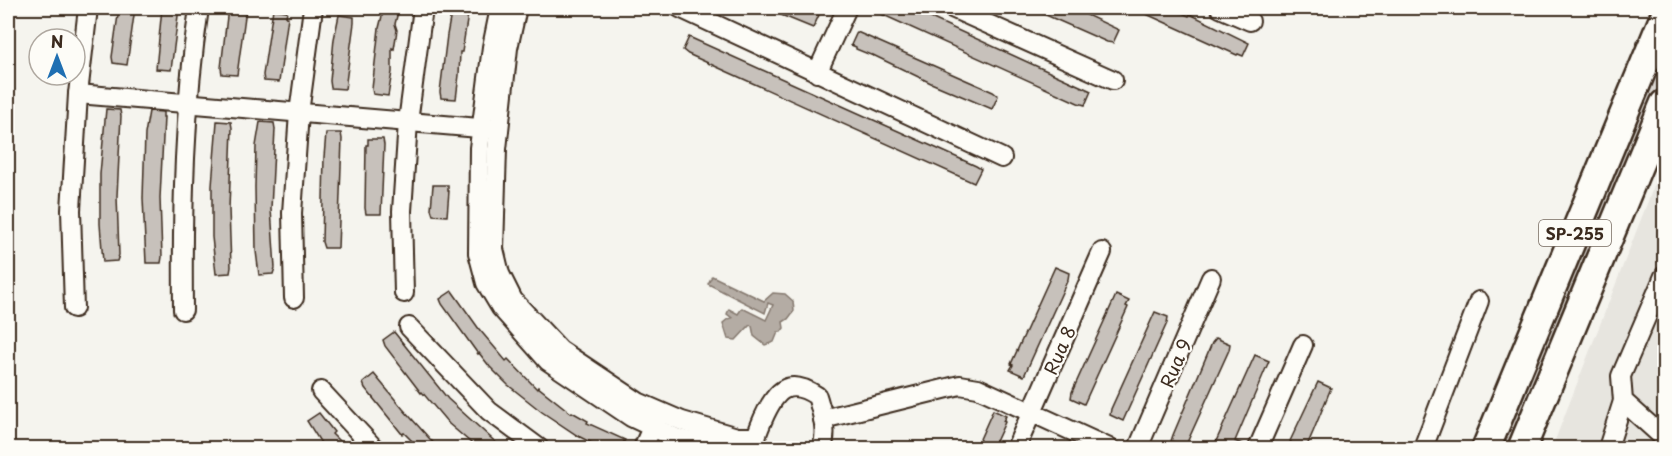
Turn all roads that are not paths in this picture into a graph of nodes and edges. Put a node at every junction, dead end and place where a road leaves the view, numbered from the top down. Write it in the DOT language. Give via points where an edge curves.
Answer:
graph roads {
  1 [pos="88,8"];
  2 [pos="200,8"];
  3 [pos="313,8"];
  4 [pos="423,8"];
  5 [pos="500,8"];
  6 [pos="517,8"];
  7 [pos="680,8"];
  8 [pos="847,8"];
  9 [pos="952,8"];
  10 [pos="1220,8"];
  11 [pos="1665,17"];
  12 [pos="1251,21"];
  13 [pos="818,73"];
  14 [pos="1113,80"];
  15 [pos="78,94"];
  16 [pos="187,104"];
  17 [pos="1665,104"];
  18 [pos="299,113"];
  19 [pos="408,122"];
  20 [pos="490,129"];
  21 [pos="1002,158"];
  22 [pos="1102,252"];
  23 [pos="1665,276"];
  24 [pos="1211,278"];
  25 [pos="404,293"];
  26 [pos="294,298"];
  27 [pos="1479,301"];
  28 [pos="74,308"];
  29 [pos="183,310"];
  30 [pos="409,327"];
  31 [pos="1303,345"];
  32 [pos="321,391"];
  33 [pos="1623,401"];
  34 [pos="1031,412"];
  35 [pos="656,419"];
  36 [pos="823,419"];
  37 [pos="1665,438"];
  38 [pos="756,443"];
  39 [pos="374,448"];
  40 [pos="539,448"];
  41 [pos="642,448"];
  42 [pos="717,448"];
  43 [pos="822,448"];
  44 [pos="1016,448"];
  45 [pos="1109,448"];
  46 [pos="1138,448"];
  47 [pos="1258,448"];
  48 [pos="1423,448"];
  49 [pos="1486,448"];
  50 [pos="1522,448"];
  51 [pos="1608,448"];
  1 -- 15 [label="street"];
  2 -- 16 [label="street"];
  3 -- 18 [label="street"];
  4 -- 19 [label="street"];
  5 -- 20 [label="street" via="492,47"];
  6 -- 20 [label="street"];
  7 -- 13 [label="street"];
  8 -- 13 [label="street"];
  9 -- 14 [label="street"];
  10 -- 12 [label="street"];
  11 -- 49 [label="highway, SP-255"];
  13 -- 21 [label="street"];
  15 -- 16 [label="street"];
  15 -- 28 [label="street" via="71,210"];
  16 -- 18 [label="street"];
  16 -- 29 [label="street"];
  17 -- 50 [label="highway, SP-255"];
  18 -- 19 [label="street"];
  18 -- 26 [label="street" via="292,213"];
  19 -- 20 [label="street"];
  19 -- 25 [label="street" via="402,212"];
  20 -- 35 [label="street" via="478,254 486,283 501,308 548,361 631,417"];
  22 -- 34 [label="street, Rua 8"];
  23 -- 33 [label="street" via="1621,376"];
  24 -- 46 [label="street, Rua 9"];
  27 -- 48 [label="street"];
  30 -- 40 [label="street" via="489,411"];
  31 -- 47 [label="street"];
  32 -- 39 [label="street"];
  33 -- 37 [label="street"];
  33 -- 51 [label="street"];
  34 -- 36 [label="street" via="978,388 960,385"];
  34 -- 44 [label="street, Rua 8"];
  34 -- 45 [label="street"];
  35 -- 38 [label="street" via="682,421"];
  35 -- 41 [label="street"];
  35 -- 42 [label="street" via="676,438"];
  36 -- 38 [label="street" via="817,396 804,388 779,391 772,399"];
  36 -- 43 [label="street"];
}
